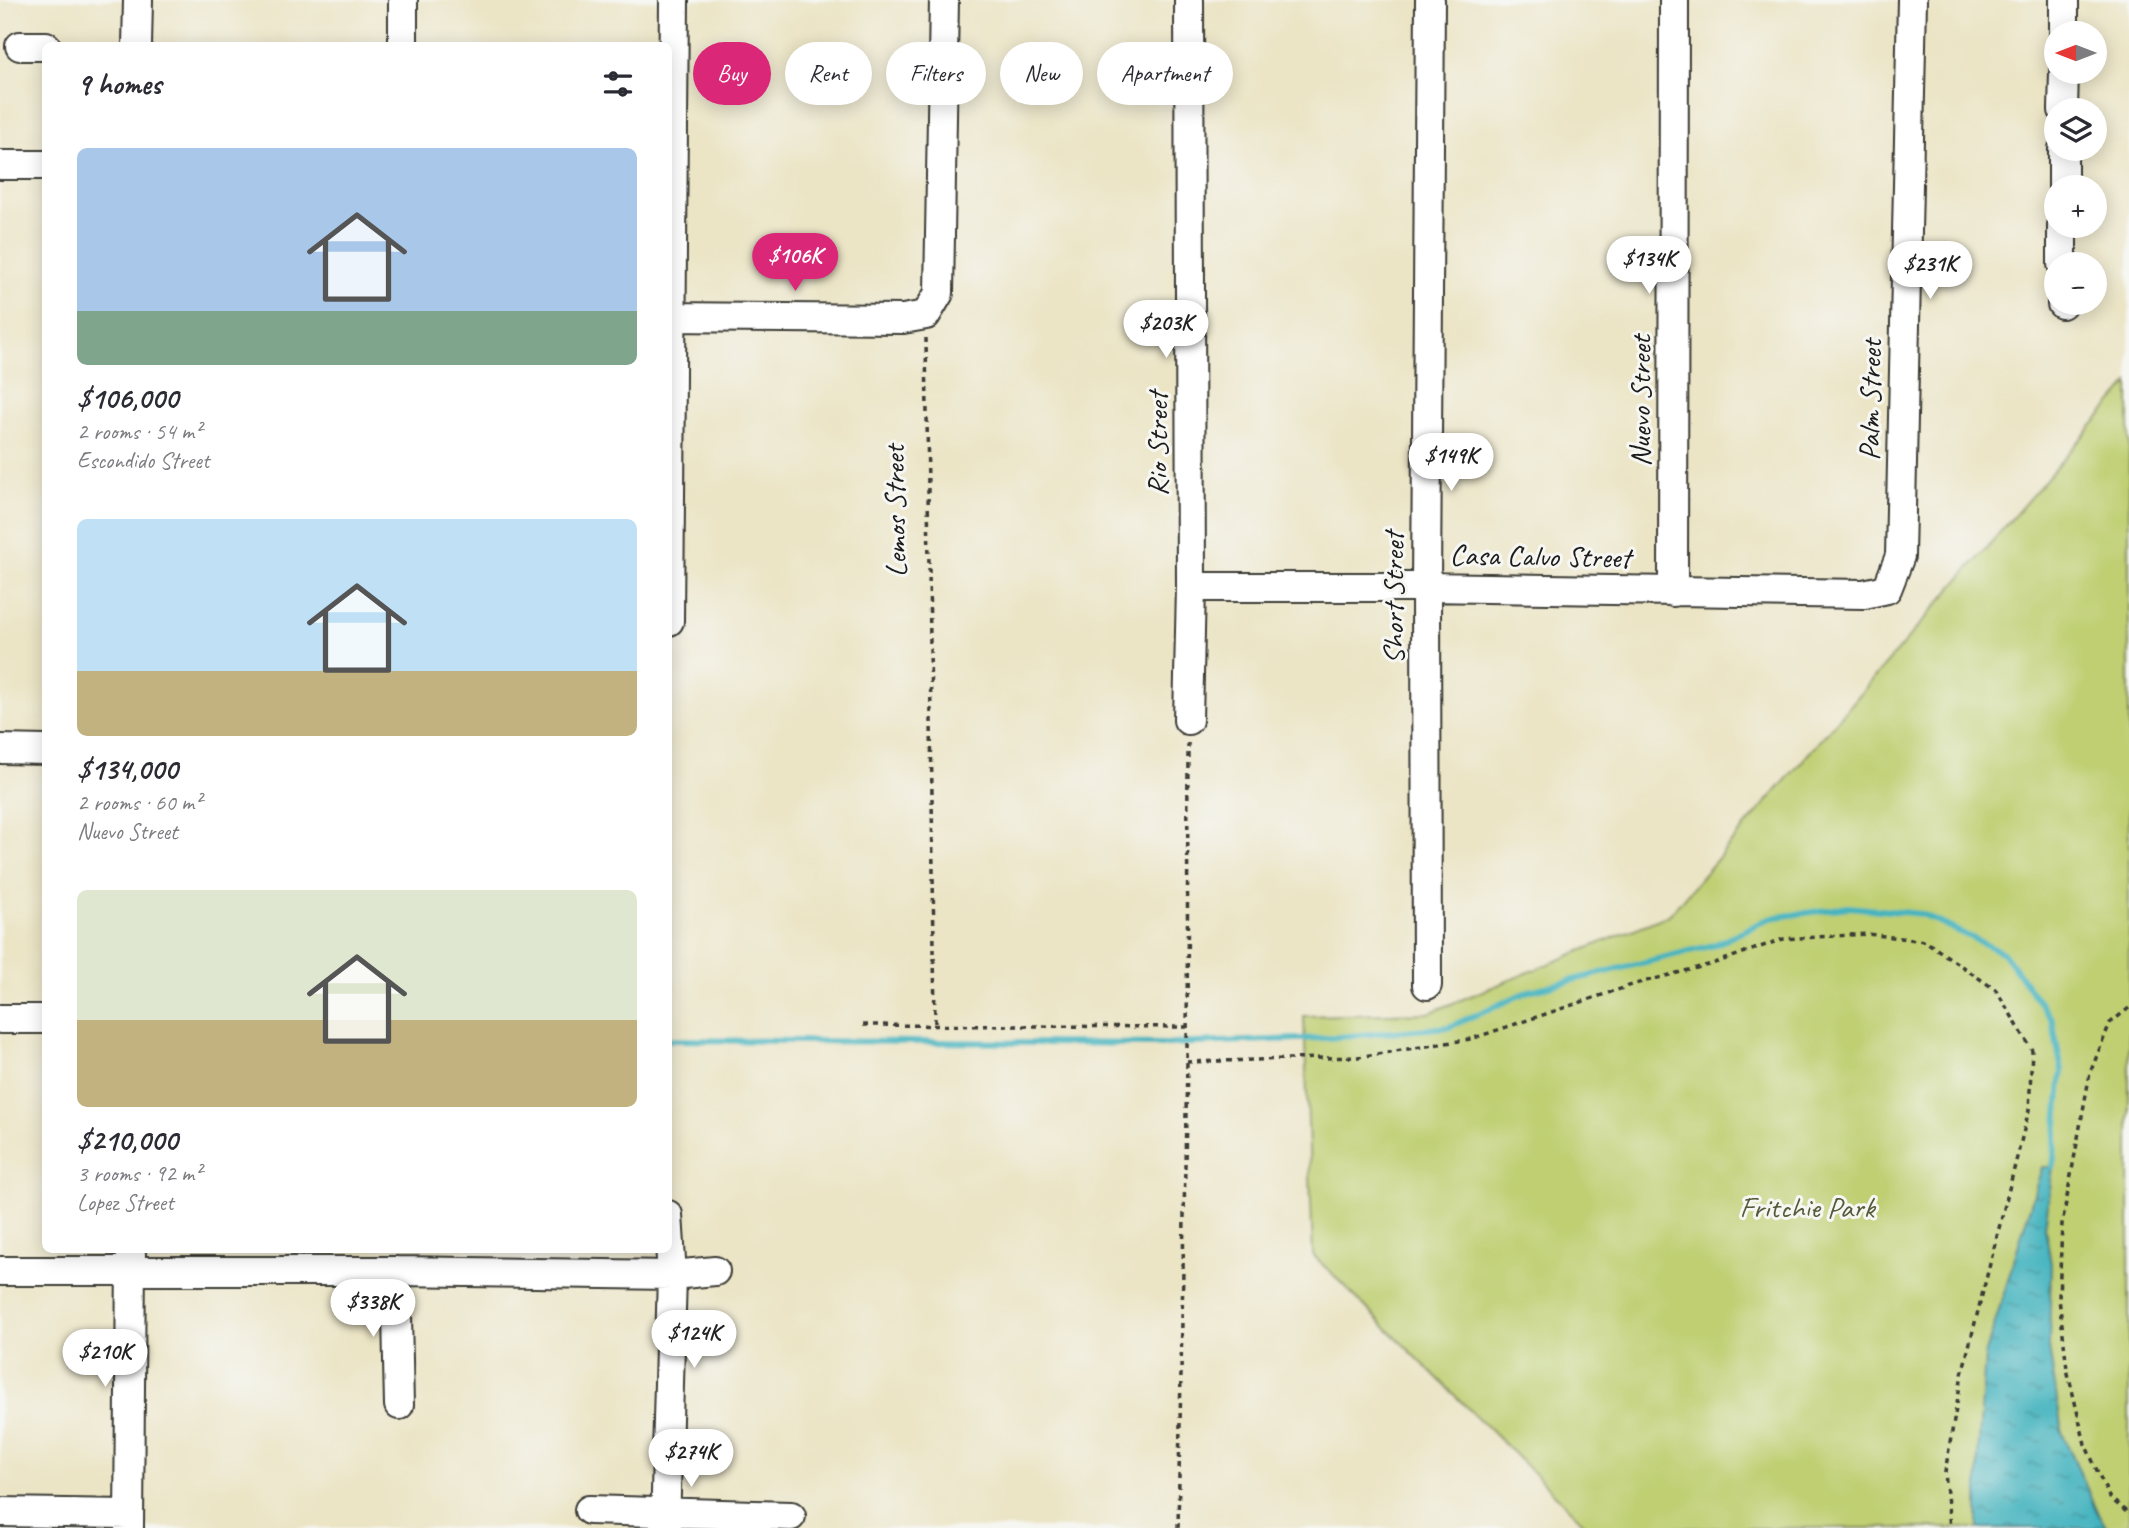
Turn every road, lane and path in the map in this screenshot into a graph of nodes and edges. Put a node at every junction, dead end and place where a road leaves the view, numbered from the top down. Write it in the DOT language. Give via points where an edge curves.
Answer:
graph roads {
  1 [pos="138,0"];
  2 [pos="403,0"];
  3 [pos="674,0"];
  4 [pos="944,0"];
  5 [pos="1189,0"];
  6 [pos="1430,0"];
  7 [pos="1674,0"];
  8 [pos="1912,0"];
  9 [pos="2064,0"];
  10 [pos="2064,21"];
  11 [pos="137,42"];
  12 [pos="403,42"];
  13 [pos="672,158"];
  14 [pos="0,165"];
  15 [pos="42,165"];
  16 [pos="926,314"];
  17 [pos="672,317"];
  18 [pos="1191,587"];
  19 [pos="1426,587"];
  20 [pos="1887,589"];
  21 [pos="1673,592"];
  22 [pos="1188,720"];
  23 [pos="0,749"];
  24 [pos="42,750"];
  25 [pos="1427,985"];
  26 [pos="2129,1008"];
  27 [pos="0,1019"];
  28 [pos="42,1019"];
  29 [pos="863,1025"];
  30 [pos="935,1025"];
  31 [pos="1187,1027"];
  32 [pos="1187,1062"];
  33 [pos="671,1253"];
  34 [pos="131,1260"];
  35 [pos="0,1270"];
  36 [pos="396,1271"];
  37 [pos="715,1271"];
  38 [pos="672,1275"];
  39 [pos="399,1405"];
  40 [pos="589,1510"];
  41 [pos="0,1512"];
  42 [pos="2129,1514"];
  43 [pos="791,1516"];
  44 [pos="665,1520"];
  45 [pos="129,1521"];
  46 [pos="1178,1528"];
  47 [pos="1950,1528"];
  1 -- 11 [label="street"];
  2 -- 12 [label="street"];
  3 -- 13 [label="street"];
  4 -- 16 [label="street" via="939,293"];
  5 -- 18 [label="street, Rio Street"];
  6 -- 19 [label="street, Short Street"];
  7 -- 21 [label="street, Nuevo Street"];
  8 -- 20 [label="street, Palm Street" via="1900,556"];
  9 -- 10 [label="street"];
  14 -- 15 [label="street"];
  16 -- 17 [label="street" via="904,319"];
  16 -- 30 [label="path, Lemos Street"];
  18 -- 19 [label="street, Casa Calvo Street"];
  18 -- 22 [label="street, Rio Street"];
  19 -- 21 [label="street, Casa Calvo Street"];
  19 -- 25 [label="street, Short Street"];
  20 -- 21 [label="street, Casa Calvo Street" via="1864,594"];
  22 -- 31 [label="path"];
  23 -- 24 [label="street"];
  26 -- 42 [label="path" via="2110,1023 2090,1073 2062,1224 2059,1298 2067,1368 2085,1444 2109,1497"];
  27 -- 28 [label="street"];
  29 -- 30 [label="path"];
  30 -- 31 [label="path"];
  31 -- 32 [label="path"];
  32 -- 46 [label="path"];
  32 -- 47 [label="path" via="1358,1057 1471,1039 1783,939 1868,934 1925,942 1996,989 2032,1050 2029,1110 1962,1374 1945,1472"];
  33 -- 38 [label="street"];
  34 -- 35 [label="street"];
  34 -- 36 [label="street"];
  34 -- 45 [label="street"];
  36 -- 38 [label="street"];
  36 -- 39 [label="street"];
  37 -- 38 [label="street"];
  38 -- 44 [label="street"];
  40 -- 44 [label="street"];
  41 -- 45 [label="street"];
  43 -- 44 [label="street"];
}
